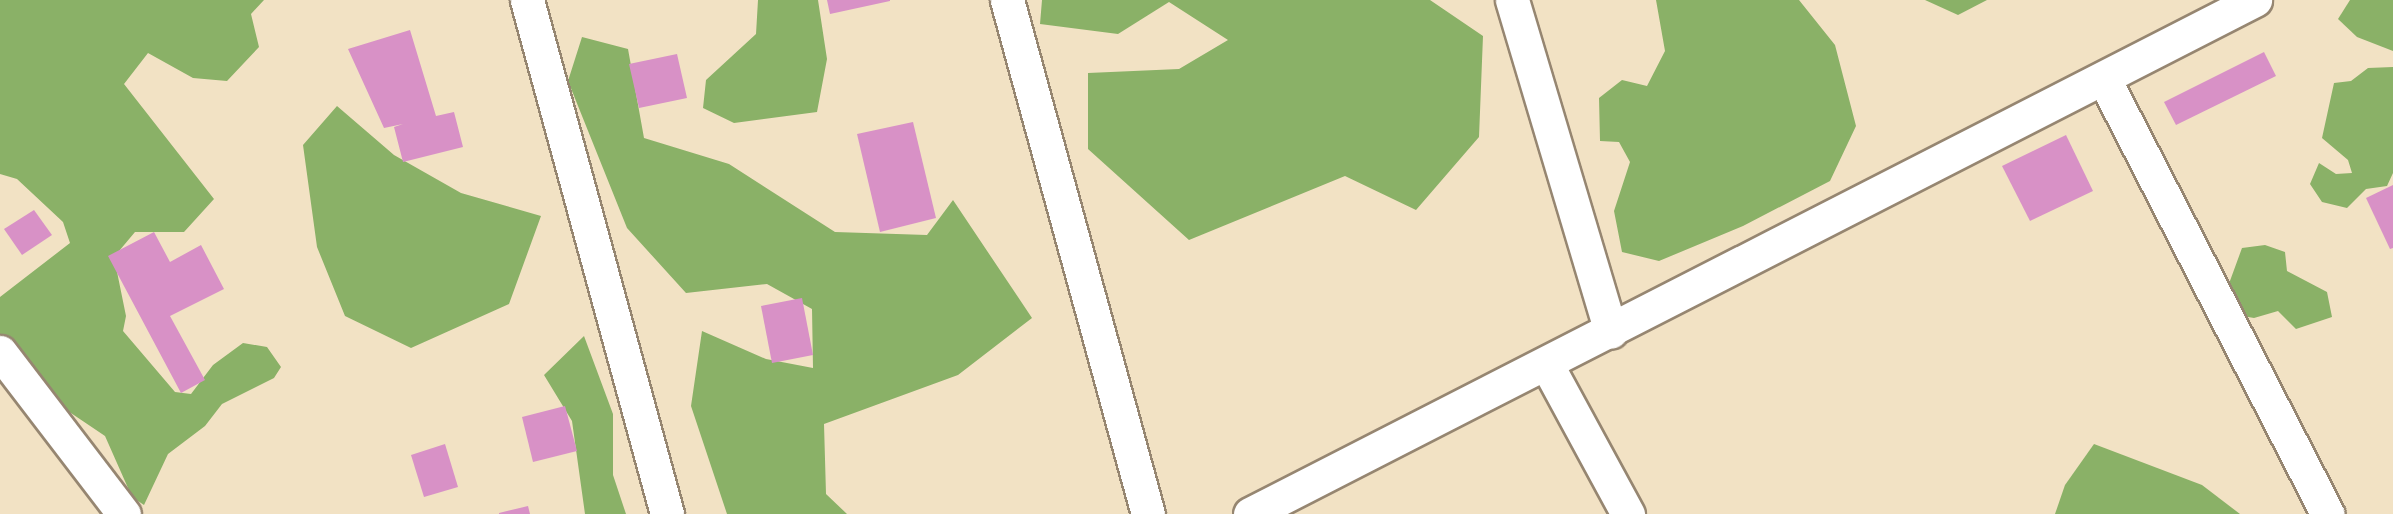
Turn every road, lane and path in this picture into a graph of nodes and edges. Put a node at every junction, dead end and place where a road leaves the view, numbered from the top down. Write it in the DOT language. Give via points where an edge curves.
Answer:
graph roads {
  1 [pos="527,0"];
  2 [pos="1007,0"];
  3 [pos="1512,0"];
  4 [pos="2256,0"];
  5 [pos="2104,80"];
  6 [pos="1611,332"];
  7 [pos="0,352"];
  8 [pos="1547,365"];
  9 [pos="124,514"];
  10 [pos="667,514"];
  11 [pos="1148,514"];
  12 [pos="1250,514"];
  13 [pos="1628,514"];
  14 [pos="2328,514"];
  1 -- 10 [label="street"];
  2 -- 11 [label="street"];
  3 -- 6 [label="street"];
  4 -- 5 [label="street"];
  5 -- 6 [label="street"];
  5 -- 14 [label="street"];
  6 -- 8 [label="street"];
  7 -- 9 [label="street"];
  8 -- 12 [label="street"];
  8 -- 13 [label="street"];
}
